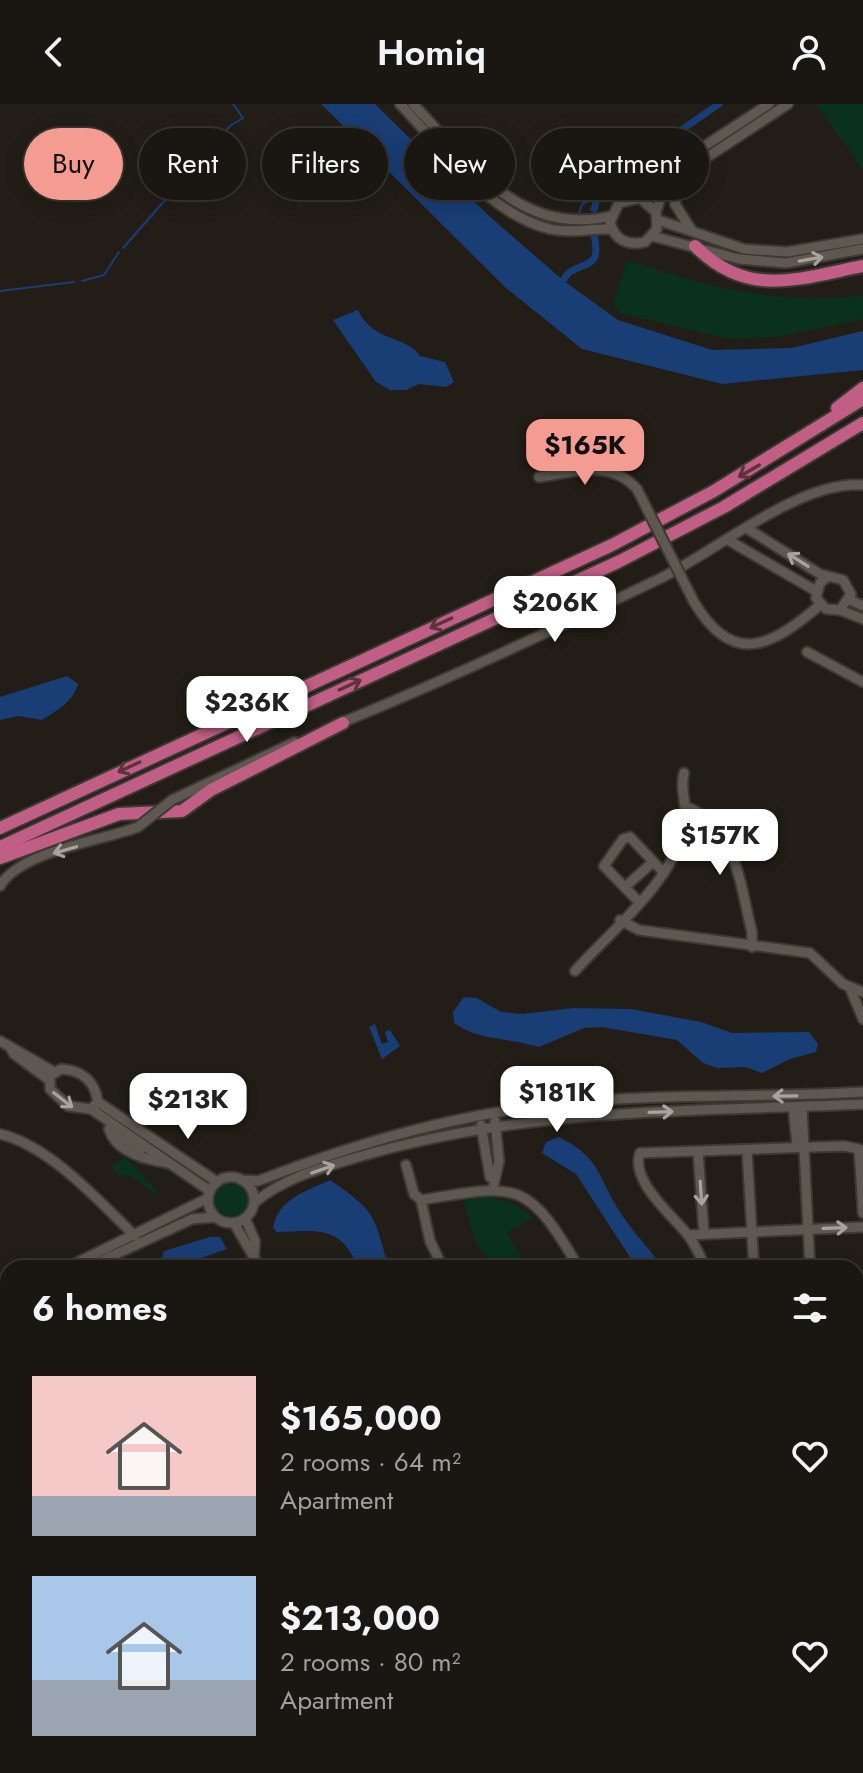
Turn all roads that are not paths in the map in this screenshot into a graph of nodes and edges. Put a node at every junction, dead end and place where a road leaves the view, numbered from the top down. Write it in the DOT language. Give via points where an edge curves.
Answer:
graph roads {
  1 [pos="400,104"];
  2 [pos="413,104"];
  3 [pos="769,104"];
  4 [pos="788,104"];
  5 [pos="709,143"];
  6 [pos="709,155"];
  7 [pos="632,200"];
  8 [pos="642,200"];
  9 [pos="661,200"];
  10 [pos="676,200"];
  11 [pos="611,216"];
  12 [pos="657,216"];
  13 [pos="612,229"];
  14 [pos="652,236"];
  15 [pos="863,239"];
  16 [pos="694,240"];
  17 [pos="863,249"];
  18 [pos="863,266"];
  19 [pos="863,388"];
  20 [pos="863,399"];
  21 [pos="863,423"];
  22 [pos="776,455"];
  23 [pos="539,477"];
  24 [pos="863,485"];
  25 [pos="748,529"];
  26 [pos="728,540"];
  27 [pos="766,540"];
  28 [pos="755,556"];
  29 [pos="827,577"];
  30 [pos="816,591"];
  31 [pos="850,600"];
  32 [pos="820,605"];
  33 [pos="863,606"];
  34 [pos="840,610"];
  35 [pos="863,619"];
  36 [pos="807,652"];
  37 [pos="863,682"];
  38 [pos="343,723"];
  39 [pos="684,773"];
  40 [pos="687,807"];
  41 [pos="0,828"];
  42 [pos="0,847"];
  43 [pos="0,858"];
  44 [pos="653,862"];
  45 [pos="664,873"];
  46 [pos="0,886"];
  47 [pos="625,887"];
  48 [pos="639,902"];
  49 [pos="620,920"];
  50 [pos="752,947"];
  51 [pos="575,971"];
  52 [pos="850,988"];
  53 [pos="863,992"];
  54 [pos="863,1019"];
  55 [pos="0,1041"];
  56 [pos="51,1076"];
  57 [pos="863,1092"];
  58 [pos="863,1104"];
  59 [pos="94,1105"];
  60 [pos="798,1107"];
  61 [pos="493,1112"];
  62 [pos="479,1115"];
  63 [pos="496,1124"];
  64 [pos="482,1127"];
  65 [pos="0,1134"];
  66 [pos="158,1140"];
  67 [pos="801,1147"];
  68 [pos="861,1149"];
  69 [pos="747,1151"];
  70 [pos="698,1152"];
  71 [pos="148,1154"];
  72 [pos="406,1165"];
  73 [pos="241,1180"];
  74 [pos="493,1188"];
  75 [pos="212,1190"];
  76 [pos="421,1200"];
  77 [pos="254,1203"];
  78 [pos="863,1213"];
  79 [pos="215,1217"];
  80 [pos="239,1223"];
  81 [pos="863,1227"];
  82 [pos="807,1230"];
  83 [pos="751,1233"];
  84 [pos="704,1234"];
  85 [pos="688,1235"];
  86 [pos="135,1236"];
  87 [pos="254,1256"];
  88 [pos="96,1260"];
  89 [pos="99,1260"];
  90 [pos="256,1260"];
  91 [pos="439,1260"];
  92 [pos="574,1260"];
  93 [pos="702,1260"];
  94 [pos="753,1260"];
  95 [pos="809,1260"];
  1 -- 13 [label="street" via="469,178 507,209 551,229"];
  2 -- 11 [label="street" via="479,173 534,213 575,221"];
  3 -- 5 [label="street"];
  4 -- 6 [label="street"];
  7 -- 11 [label="street" via="619,203"];
  8 -- 12 [label="street"];
  9 -- 12 [label="street"];
  10 -- 16 [label="street"];
  11 -- 13 [label="street"];
  12 -- 14 [label="street"];
  12 -- 16 [label="street"];
  13 -- 14 [label="street" via="625,243"];
  14 -- 16 [label="street"];
  15 -- 16 [label="street" via="787,252"];
  16 -- 17 [label="street, one-way" via="739,259 786,263"];
  16 -- 18 [label="highway" via="730,274 759,282"];
  19 -- 22 [label="highway"];
  20 -- 22 [label="highway"];
  42 -- 21 [label="highway, one-way" via="620,561 724,507"];
  22 -- 41 [label="highway, one-way" via="612,545"];
  23 -- 32 [label="street, bridge" via="600,469 625,477 637,489 694,602 723,638 747,644 773,641"];
  24 -- 25 [label="street" via="803,496"];
  25 -- 26 [label="street"];
  25 -- 27 [label="street"];
  26 -- 28 [label="street"];
  26 -- 38 [label="street" via="660,578"];
  27 -- 28 [label="street"];
  29 -- 27 [label="street, one-way"];
  28 -- 30 [label="street"];
  29 -- 30 [label="street"];
  29 -- 31 [label="street" via="847,584"];
  30 -- 32 [label="street"];
  31 -- 33 [label="street"];
  31 -- 34 [label="street"];
  32 -- 34 [label="street"];
  34 -- 35 [label="street"];
  36 -- 37 [label="street"];
  38 -- 43 [label="highway" via="211,790 182,811 119,814"];
  38 -- 46 [label="street, one-way, bridge" via="172,800 138,827 24,863"];
  39 -- 40 [label="street"];
  40 -- 45 [label="street" via="678,849"];
  40 -- 50 [label="street" via="709,818 724,835"];
  44 -- 45 [label="street"];
  44 -- 47 [label="street"];
  44 -- 47 [label="street" via="630,837 623,839 604,862"];
  45 -- 48 [label="street"];
  47 -- 48 [label="street"];
  48 -- 49 [label="street"];
  49 -- 50 [label="street" via="639,930"];
  49 -- 51 [label="street"];
  50 -- 52 [label="street" via="816,955"];
  52 -- 53 [label="street"];
  52 -- 54 [label="street"];
  55 -- 56 [label="street"];
  56 -- 59 [label="street, one-way" via="50,1089 61,1102 76,1109"];
  56 -- 59 [label="street" via="69,1070 84,1076 95,1090"];
  57 -- 61 [label="street, one-way" via="636,1098"];
  58 -- 60 [label="street"];
  59 -- 66 [label="street"];
  59 -- 71 [label="street" via="117,1143"];
  63 -- 60 [label="street, one-way" via="591,1114"];
  60 -- 67 [label="street"];
  61 -- 62 [label="street"];
  61 -- 63 [label="street"];
  62 -- 64 [label="street"];
  62 -- 73 [label="street" via="363,1141 258,1181"];
  63 -- 64 [label="street"];
  63 -- 74 [label="street" via="499,1161"];
  64 -- 74 [label="street"];
  77 -- 64 [label="street, one-way" via="269,1190 325,1167"];
  65 -- 86 [label="street" via="27,1144 84,1187"];
  66 -- 71 [label="street"];
  66 -- 75 [label="street"];
  67 -- 68 [label="street"];
  67 -- 69 [label="street"];
  67 -- 82 [label="street"];
  68 -- 78 [label="street"];
  69 -- 70 [label="street"];
  69 -- 83 [label="street"];
  70 -- 84 [label="street, one-way"];
  70 -- 85 [label="street" via="640,1153 638,1158 638,1168 657,1201"];
  71 -- 75 [label="street"];
  72 -- 76 [label="street" via="414,1194"];
  73 -- 75 [label="street" via="230,1177"];
  73 -- 77 [label="street" via="251,1189"];
  74 -- 76 [label="street"];
  74 -- 92 [label="street" via="513,1193 541,1211"];
  75 -- 79 [label="street"];
  75 -- 86 [label="street"];
  76 -- 91 [label="street"];
  77 -- 80 [label="street"];
  79 -- 80 [label="street"];
  79 -- 89 [label="street" via="192,1219"];
  80 -- 87 [label="street" via="255,1241"];
  80 -- 87 [label="street" via="238,1239"];
  82 -- 81 [label="street, one-way"];
  82 -- 83 [label="street"];
  82 -- 95 [label="street"];
  83 -- 84 [label="street"];
  83 -- 94 [label="street"];
  84 -- 85 [label="street"];
  85 -- 93 [label="street"];
  86 -- 88 [label="street"];
  87 -- 90 [label="street"];
}
